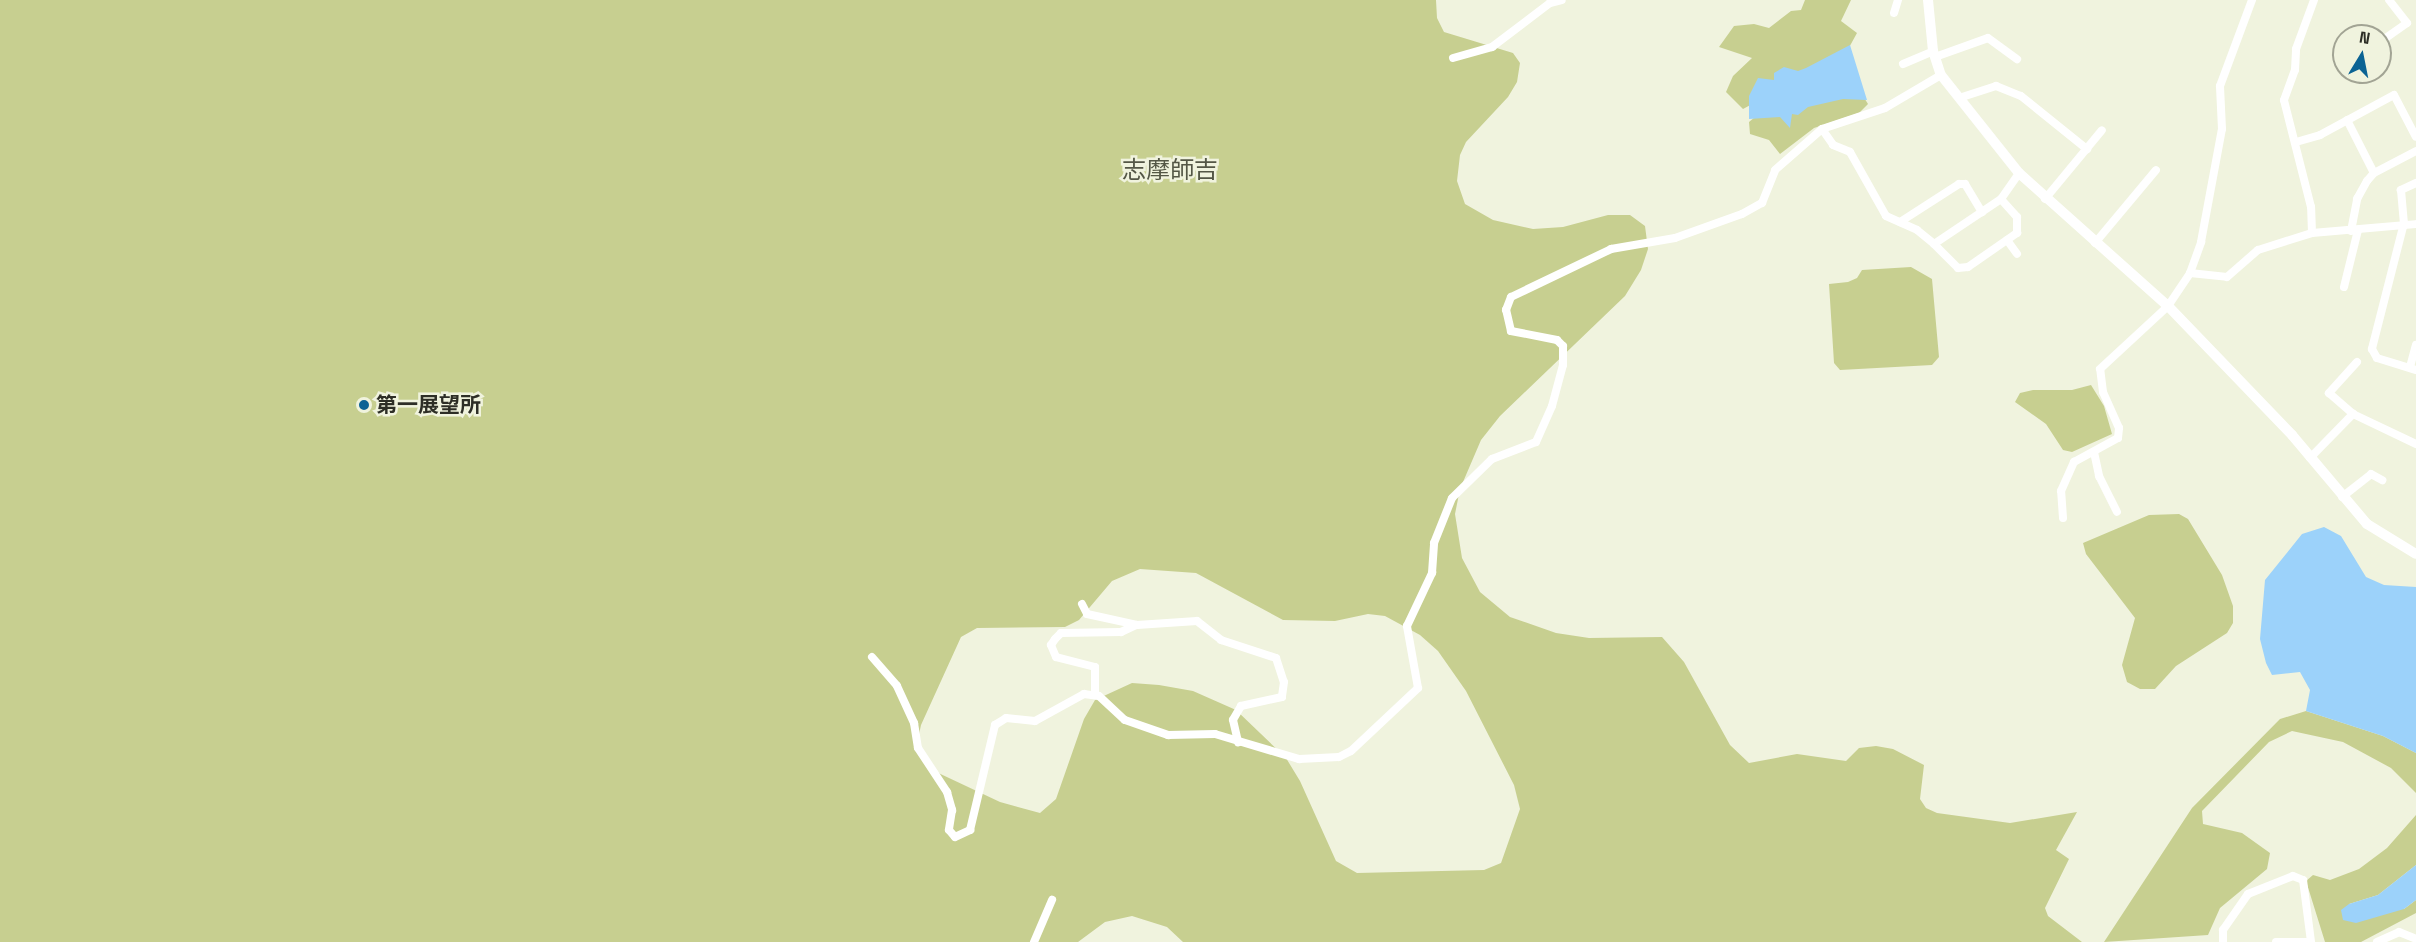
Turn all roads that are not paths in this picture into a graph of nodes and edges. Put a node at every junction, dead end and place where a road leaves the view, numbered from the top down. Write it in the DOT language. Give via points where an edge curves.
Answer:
graph roads {
  1 [pos="1562,0"];
  2 [pos="1898,0"];
  3 [pos="1928,0"];
  4 [pos="2252,0"];
  5 [pos="2314,0"];
  6 [pos="2389,0"];
  7 [pos="1894,12"];
  8 [pos="2392,34"];
  9 [pos="1934,54"];
  10 [pos="1453,58"];
  11 [pos="2017,59"];
  12 [pos="1903,64"];
  13 [pos="1941,75"];
  14 [pos="1959,98"];
  15 [pos="2347,120"];
  16 [pos="1822,129"];
  17 [pos="2102,130"];
  18 [pos="2416,137"];
  19 [pos="2296,142"];
  20 [pos="2086,149"];
  21 [pos="2416,151"];
  22 [pos="2156,170"];
  23 [pos="2019,173"];
  24 [pos="2374,173"];
  25 [pos="2416,183"];
  26 [pos="2001,199"];
  27 [pos="2045,199"];
  28 [pos="1982,212"];
  29 [pos="1900,222"];
  30 [pos="2404,223"];
  31 [pos="2416,224"];
  32 [pos="2354,230"];
  33 [pos="2312,233"];
  34 [pos="2007,240"];
  35 [pos="2095,243"];
  36 [pos="1934,244"];
  37 [pos="2017,254"];
  38 [pos="2190,273"];
  39 [pos="2344,287"];
  40 [pos="2168,306"];
  41 [pos="2416,345"];
  42 [pos="2358,362"];
  43 [pos="2413,368"];
  44 [pos="2353,414"];
  45 [pos="2416,444"];
  46 [pos="2094,452"];
  47 [pos="2310,458"];
  48 [pos="2382,480"];
  49 [pos="2342,497"];
  50 [pos="2117,512"];
  51 [pos="2063,518"];
  52 [pos="2416,554"];
  53 [pos="1082,604"];
  54 [pos="1137,625"];
  55 [pos="872,657"];
  56 [pos="1095,694"];
  57 [pos="1238,741"];
  58 [pos="1052,900"];
  59 [pos="2416,939"];
  60 [pos="1034,942"];
  61 [pos="2223,942"];
  62 [pos="2276,942"];
  63 [pos="2306,942"];
  64 [pos="2311,942"];
  65 [pos="2377,942"];
  1 -- 10 [label="street" via="1550,3 1492,47"];
  2 -- 7 [label="street"];
  3 -- 9 [label="street"];
  4 -- 38 [label="street" via="2220,86 2222,129 2218,156 2201,242"];
  5 -- 19 [label="street" via="2285,96"];
  6 -- 8 [label="street" via="2407,23"];
  9 -- 11 [label="street" via="1988,38"];
  9 -- 12 [label="street"];
  9 -- 13 [label="street"];
  13 -- 14 [label="street"];
  13 -- 16 [label="street" via="1885,108"];
  14 -- 20 [label="street" via="1996,86 2021,96"];
  14 -- 23 [label="street"];
  15 -- 18 [label="street" via="2394,95"];
  15 -- 19 [label="street"];
  15 -- 24 [label="street"];
  16 -- 29 [label="street" via="1833,145 1850,152 1886,216"];
  16 -- 57 [label="street" via="1775,170 1762,203 1742,214 1675,238 1611,249 1511,297 1506,310 1511,331 1557,340 1565,353 1563,365 1552,406 1536,442 1492,459 1452,498 1440,522 1432,573 1407,626 1418,688 1351,751 1339,757 1299,759"];
  17 -- 20 [label="street"];
  19 -- 33 [label="street" via="2312,207"];
  20 -- 27 [label="street"];
  21 -- 24 [label="street"];
  22 -- 35 [label="street"];
  23 -- 26 [label="street"];
  23 -- 27 [label="street"];
  24 -- 32 [label="street" via="2357,199"];
  25 -- 30 [label="street" via="2401,190"];
  26 -- 28 [label="street"];
  26 -- 34 [label="street" via="2018,217 2017,233"];
  27 -- 35 [label="street"];
  28 -- 29 [label="street" via="1965,184 1959,184"];
  28 -- 36 [label="street"];
  29 -- 36 [label="street"];
  30 -- 31 [label="street"];
  30 -- 32 [label="street"];
  30 -- 43 [label="street" via="2372,350 2377,358"];
  32 -- 33 [label="street"];
  32 -- 39 [label="street"];
  33 -- 38 [label="street" via="2258,250 2228,277"];
  34 -- 36 [label="street" via="1968,267 1958,268"];
  34 -- 37 [label="street"];
  35 -- 40 [label="street"];
  38 -- 40 [label="street"];
  40 -- 46 [label="street" via="2100,369 2103,392 2119,428 2118,438"];
  40 -- 47 [label="street"];
  41 -- 43 [label="street"];
  42 -- 44 [label="street" via="2329,393"];
  44 -- 45 [label="street"];
  44 -- 47 [label="street"];
  46 -- 50 [label="street" via="2099,476"];
  46 -- 51 [label="street" via="2074,462 2064,480"];
  47 -- 49 [label="street"];
  48 -- 49 [label="street" via="2371,474"];
  49 -- 52 [label="street" via="2367,524"];
  53 -- 54 [label="street" via="1087,614"];
  54 -- 56 [label="street" via="1121,633 1062,633 1055,639 1052,645 1056,657 1095,667"];
  54 -- 57 [label="street" via="1197,621 1221,640 1276,658 1284,682 1282,697 1241,706 1233,720"];
  55 -- 56 [label="street" via="897,686 914,723 918,748 947,792 952,810 949,830 955,837 970,830 995,725 1006,718 1035,721 1077,697"];
  56 -- 57 [label="street" via="1125,720 1150,731 1180,737 1215,734"];
  58 -- 60 [label="street"];
  59 -- 65 [label="street" via="2399,932"];
  61 -- 64 [label="street" via="2223,930 2248,894 2293,876 2302,880"];
  62 -- 63 [label="street"];
}
